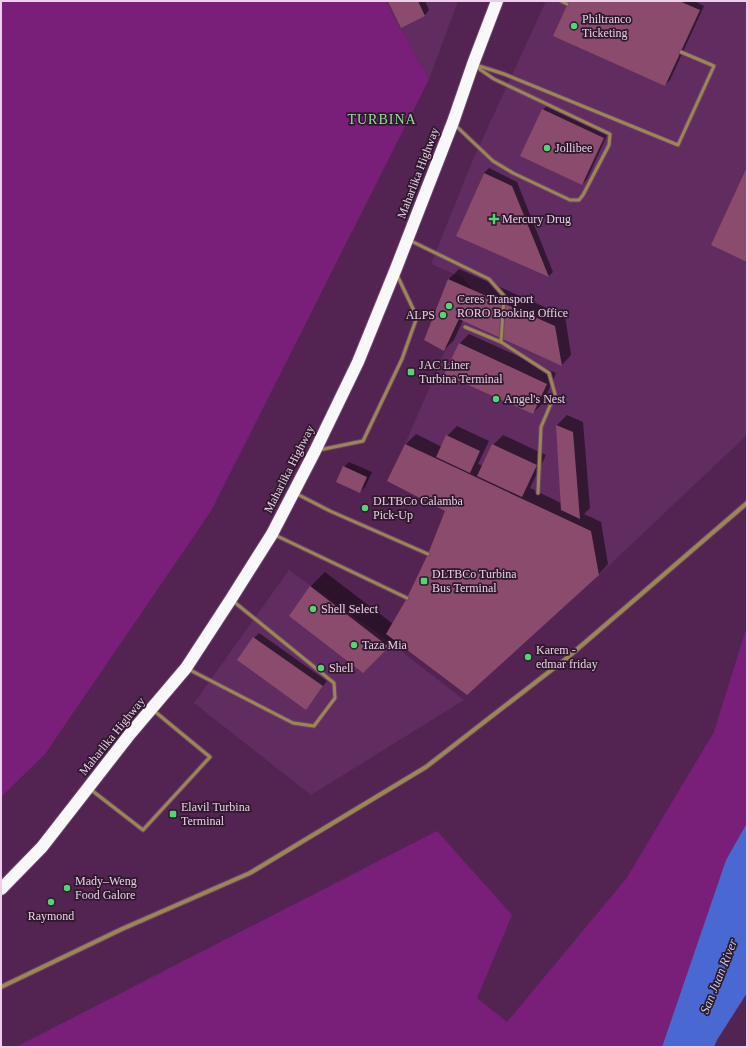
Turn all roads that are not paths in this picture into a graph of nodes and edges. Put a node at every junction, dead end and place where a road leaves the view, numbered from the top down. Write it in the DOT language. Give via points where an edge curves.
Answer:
graph roads {
  1 [pos="497,1"];
  2 [pos="561,1"];
  3 [pos="567,4"];
  4 [pos="681,52"];
  5 [pos="473,64"];
  6 [pos="453,122"];
  7 [pos="407,239"];
  8 [pos="395,271"];
  9 [pos="466,328"];
  10 [pos="501,342"];
  11 [pos="315,451"];
  12 [pos="295,492"];
  13 [pos="538,493"];
  14 [pos="747,503"];
  15 [pos="272,534"];
  16 [pos="428,554"];
  17 [pos="407,598"];
  18 [pos="231,600"];
  19 [pos="186,668"];
  20 [pos="152,709"];
  21 [pos="88,788"];
  22 [pos="1,889"];
  23 [pos="1,987"];
  1 -- 5 [label="highway, Maharlika Highway"];
  2 -- 3 [label="lane"];
  4 -- 5 [label="lane" via="714,66 678,145 504,74"];
  5 -- 6 [label="highway, Maharlika Highway"];
  5 -- 6 [label="lane" via="494,79 610,134 609,145 583,195 579,200 570,200 493,161"];
  6 -- 7 [label="highway, Maharlika Highway"];
  7 -- 8 [label="highway, Maharlika Highway"];
  7 -- 10 [label="lane" via="489,278 504,296"];
  8 -- 11 [label="highway, Maharlika Highway" via="358,362"];
  8 -- 11 [label="lane" via="417,317 402,359 363,441"];
  9 -- 10 [label="lane"];
  10 -- 13 [label="lane" via="550,373 555,394 541,427"];
  11 -- 12 [label="highway, Maharlika Highway"];
  12 -- 15 [label="highway, Maharlika Highway"];
  12 -- 16 [label="lane" via="337,514"];
  14 -- 23 [label="street" via="566,658 426,767 250,873 122,929"];
  15 -- 17 [label="lane"];
  15 -- 18 [label="highway, Maharlika Highway"];
  18 -- 19 [label="highway, Maharlika Highway"];
  18 -- 19 [label="lane" via="334,683 335,698 314,726 294,723"];
  19 -- 20 [label="highway, Maharlika Highway"];
  20 -- 21 [label="highway, Maharlika Highway"];
  20 -- 21 [label="lane" via="210,757 143,830"];
  21 -- 22 [label="highway, Maharlika Highway" via="42,847"];
}
